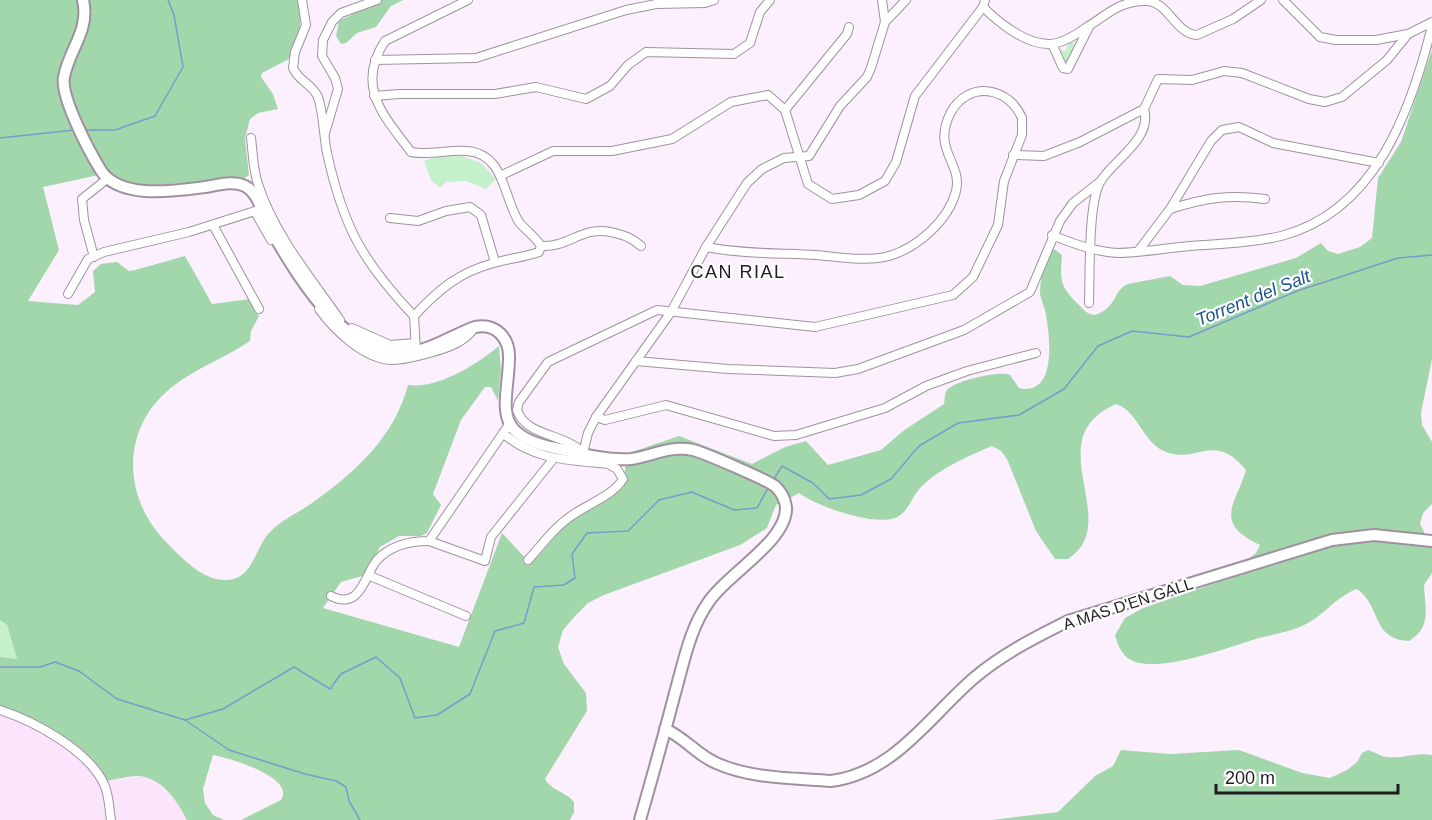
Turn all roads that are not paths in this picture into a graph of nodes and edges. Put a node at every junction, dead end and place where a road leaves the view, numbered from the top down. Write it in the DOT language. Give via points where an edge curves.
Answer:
graph roads {
  1 [pos="83,0"];
  2 [pos="302,0"];
  3 [pos="377,0"];
  4 [pos="466,0"];
  5 [pos="714,0"];
  6 [pos="770,0"];
  7 [pos="882,0"];
  8 [pos="906,0"];
  9 [pos="1261,0"];
  10 [pos="1283,0"];
  11 [pos="984,4"];
  12 [pos="885,22"];
  13 [pos="1432,24"];
  14 [pos="849,27"];
  15 [pos="1089,27"];
  16 [pos="1408,34"];
  17 [pos="1052,44"];
  18 [pos="375,60"];
  19 [pos="374,96"];
  20 [pos="1144,109"];
  21 [pos="785,110"];
  22 [pos="325,133"];
  23 [pos="251,138"];
  24 [pos="1013,155"];
  25 [pos="799,160"];
  26 [pos="1378,163"];
  27 [pos="104,175"];
  28 [pos="502,175"];
  29 [pos="1101,181"];
  30 [pos="254,187"];
  31 [pos="1265,199"];
  32 [pos="1170,210"];
  33 [pos="258,211"];
  34 [pos="390,218"];
  35 [pos="213,225"];
  36 [pos="1052,235"];
  37 [pos="541,246"];
  38 [pos="641,246"];
  39 [pos="706,247"];
  40 [pos="1092,247"];
  41 [pos="1139,250"];
  42 [pos="94,257"];
  43 [pos="495,262"];
  44 [pos="68,294"];
  45 [pos="1089,303"];
  46 [pos="259,309"];
  47 [pos="671,312"];
  48 [pos="414,316"];
  49 [pos="475,327"];
  50 [pos="416,347"];
  51 [pos="1036,353"];
  52 [pos="636,361"];
  53 [pos="596,417"];
  54 [pos="510,423"];
  55 [pos="503,433"];
  56 [pos="583,453"];
  57 [pos="554,458"];
  58 [pos="429,541"];
  59 [pos="1432,542"];
  60 [pos="528,560"];
  61 [pos="370,576"];
  62 [pos="331,596"];
  63 [pos="466,616"];
  64 [pos="0,710"];
  65 [pos="665,729"];
  66 [pos="111,820"];
  67 [pos="640,820"];
  1 -- 27 [label="main road" via="84,28 65,73 64,90"];
  2 -- 22 [label="street" via="306,25 293,68 317,95"];
  3 -- 22 [label="street" via="341,13 323,40 322,56 338,89"];
  4 -- 18 [label="street" via="388,39"];
  5 -- 18 [label="street" via="626,10 476,58"];
  6 -- 19 [label="street" via="760,12 750,43 734,54 646,52 610,86 586,99 536,87 495,94"];
  7 -- 12 [label="street"];
  8 -- 12 [label="street"];
  9 -- 15 [label="street" via="1233,19 1197,35 1187,32 1161,7 1145,1 1107,11"];
  10 -- 16 [label="street" via="1326,39 1376,40"];
  11 -- 17 [label="street" via="1006,30"];
  11 -- 25 [label="street" via="915,96 896,162 885,181 859,195 831,198 808,184"];
  12 -- 25 [label="street" via="867,77 840,106 809,156"];
  13 -- 16 [label="street"];
  13 -- 26 [label="street" via="1398,132"];
  14 -- 21 [label="street"];
  15 -- 17 [label="street"];
  15 -- 17 [label="street" via="1068,69 1063,68"];
  16 -- 20 [label="street" via="1387,60 1342,97 1325,102 1242,73 1224,71 1192,80 1158,79"];
  18 -- 19 [label="street"];
  19 -- 28 [label="street" via="381,114 411,152 424,155 470,151 493,164"];
  20 -- 24 [label="street" via="1044,156"];
  20 -- 29 [label="street" via="1146,116 1134,144"];
  21 -- 25 [label="street"];
  21 -- 28 [label="street" via="768,95 731,102 672,139 612,151 553,151"];
  22 -- 48 [label="street" via="337,201 355,240 384,284"];
  23 -- 30 [label="street"];
  24 -- 39 [label="street" via="1023,129 1020,113 999,92 973,93 959,101 944,134 945,149 957,179 954,200 936,225 904,249 889,256 868,258"];
  24 -- 47 [label="street" via="1004,181 998,225 973,277 953,295 815,327"];
  25 -- 39 [label="street" via="784,158 751,178"];
  26 -- 32 [label="street" via="1273,143 1239,127 1222,130 1211,141"];
  26 -- 41 [label="street" via="1347,201 1315,223 1280,236"];
  27 -- 30 [label="main road" via="129,188 169,190 234,184"];
  27 -- 42 [label="street" via="82,199"];
  28 -- 37 [label="street" via="513,211"];
  29 -- 36 [label="street" via="1073,203"];
  29 -- 40 [label="street"];
  30 -- 33 [label="main road"];
  30 -- 50 [label="street" via="279,232 341,321 390,345"];
  31 -- 32 [label="street" via="1236,195"];
  32 -- 41 [label="street"];
  33 -- 35 [label="street"];
  33 -- 49 [label="street" via="266,232 345,339 390,360 450,347 468,338"];
  33 -- 50 [label="main road" via="337,324 378,349 402,353"];
  34 -- 43 [label="street" via="418,221 470,207 481,215"];
  35 -- 42 [label="street"];
  35 -- 46 [label="street"];
  36 -- 40 [label="street"];
  36 -- 52 [label="street" via="1034,287 1025,297 964,330 858,369 827,373"];
  37 -- 38 [label="street" via="551,247 600,229 632,238"];
  37 -- 43 [label="street" via="539,252 513,261"];
  39 -- 47 [label="street"];
  40 -- 41 [label="street" via="1114,253"];
  40 -- 45 [label="street"];
  42 -- 44 [label="street" via="88,259"];
  43 -- 48 [label="street" via="463,274 439,289"];
  47 -- 52 [label="street"];
  47 -- 56 [label="street" via="657,310 548,362 519,402 517,410 525,424 572,443"];
  48 -- 50 [label="street"];
  49 -- 50 [label="main road"];
  49 -- 54 [label="main road" via="493,328 507,345 504,398"];
  51 -- 53 [label="street" via="967,371 885,408 796,435 774,436 666,405 605,420"];
  52 -- 53 [label="street"];
  53 -- 56 [label="street"];
  54 -- 55 [label="street"];
  54 -- 56 [label="main road" via="536,443"];
  55 -- 57 [label="street" via="517,446"];
  55 -- 58 [label="street"];
  56 -- 65 [label="main road" via="628,459 673,448 694,450 775,486 785,500 784,519 775,536 717,590 702,612"];
  57 -- 58 [label="street" via="491,537 485,561"];
  57 -- 60 [label="street" via="608,464 618,469 623,479 617,488 564,520"];
  58 -- 61 [label="street" via="390,549 375,562"];
  59 -- 65 [label="main road, A MAS D'EN GALL" via="1374,535 1332,540 1068,621 976,676 883,763 846,779 831,781 738,771 714,763"];
  61 -- 62 [label="street" via="357,594 347,598"];
  61 -- 63 [label="street"];
  64 -- 66 [label="street" via="53,734 92,765 105,788"];
  65 -- 67 [label="main road"];
}
